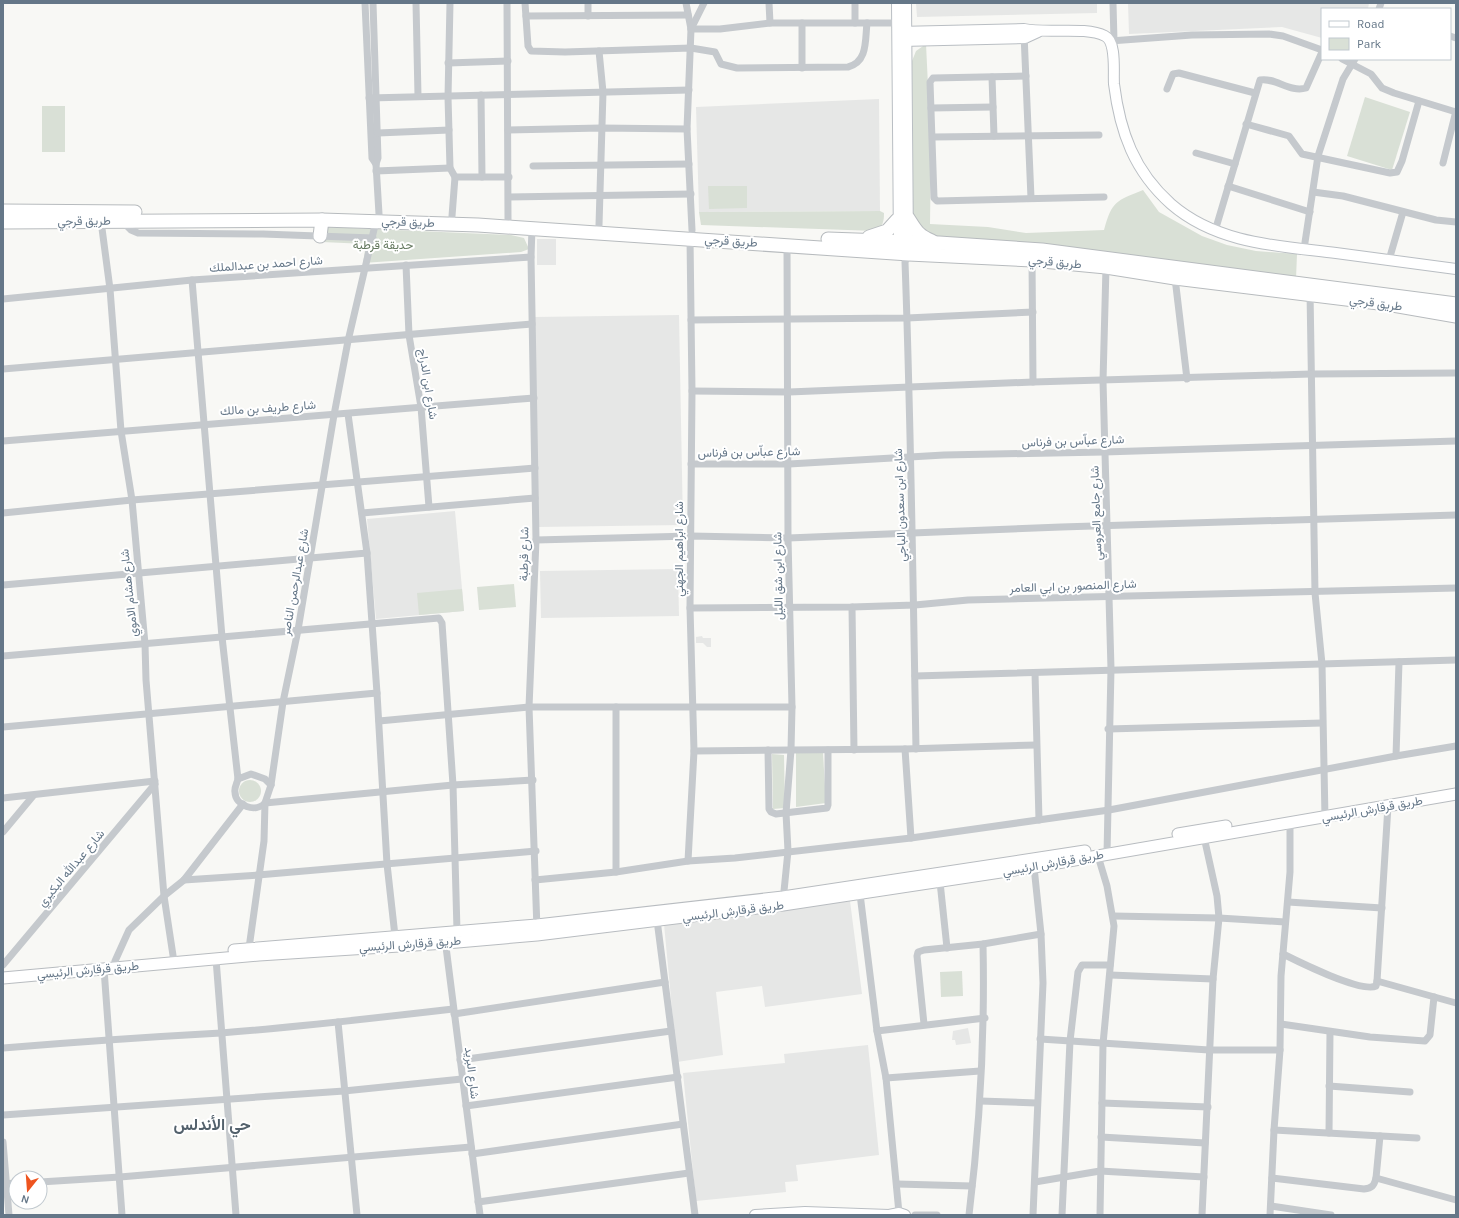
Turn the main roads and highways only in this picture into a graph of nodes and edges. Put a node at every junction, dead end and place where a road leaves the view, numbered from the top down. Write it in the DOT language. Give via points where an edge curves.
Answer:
graph roads {
  1 [pos="3,211"];
  2 [pos="378,217"];
  3 [pos="322,220"];
  4 [pos="3,222"];
  5 [pos="691,234"];
  6 [pos="320,236"];
  7 [pos="857,241"];
  8 [pos="939,243"];
  9 [pos="904,250"];
  10 [pos="1310,290"];
  11 [pos="1456,304"];
  12 [pos="1456,316"];
  13 [pos="1455,795"];
  14 [pos="1324,814"];
  15 [pos="1104,853"];
  16 [pos="783,901"];
  17 [pos="537,930"];
  18 [pos="445,938"];
  19 [pos="173,959"];
  20 [pos="3,971"];
  21 [pos="3,978"];
  1 -- 2 [label="highway, طريق قرجي" via="323,212"];
  2 -- 3 [label="highway, طريق قرجي"];
  2 -- 5 [label="highway, طريق قرجي" via="532,228"];
  2 -- 5 [label="highway, طريق قرجي" via="452,216 599,224"];
  3 -- 4 [label="highway, طريق قرجي"];
  3 -- 6 [label="highway"];
  5 -- 7 [label="highway, طريق قرجي"];
  5 -- 9 [label="highway, طريق قرجي" via="787,246"];
  7 -- 8 [label="highway" via="884,233 903,219 921,236"];
  7 -- 9 [label="highway, طريق قرجي"];
  8 -- 9 [label="highway, طريق قرجي"];
  8 -- 10 [label="highway, طريق قرجي" via="1042,250"];
  9 -- 10 [label="highway, طريق قرجي" via="1106,267 1175,278"];
  10 -- 11 [label="highway, طريق قرجي"];
  10 -- 12 [label="highway, طريق قرجي"];
  13 -- 14 [label="main road, طريق قرقارش الرئيسي"];
  13 -- 14 [label="main road, طريق قرقارش الرئيسي"];
  14 -- 15 [label="main road, طريق قرقارش الرئيسي"];
  14 -- 15 [label="main road, طريق قرقارش الرئيسي" via="1202,829"];
  15 -- 16 [label="main road, طريق قرقارش الرئيسي"];
  15 -- 16 [label="main road, طريق قرقارش الرئيسي" via="1034,867 860,894"];
  16 -- 17 [label="main road, طريق قرقارش الرئيسي"];
  16 -- 17 [label="main road, طريق قرقارش الرئيسي" via="657,920"];
  17 -- 18 [label="main road, طريق قرقارش الرئيسي"];
  17 -- 18 [label="main road, طريق قرقارش الرئيسي" via="457,931"];
  18 -- 19 [label="main road, طريق قرقارش الرئيسي" via="216,959"];
  18 -- 19 [label="main road, طريق قرقارش الرئيسي" via="395,936 249,948"];
  19 -- 20 [label="main road, طريق قرقارش الرئيسي" via="115,961"];
  19 -- 21 [label="main road, طريق قرقارش الرئيسي" via="104,969"];
}
